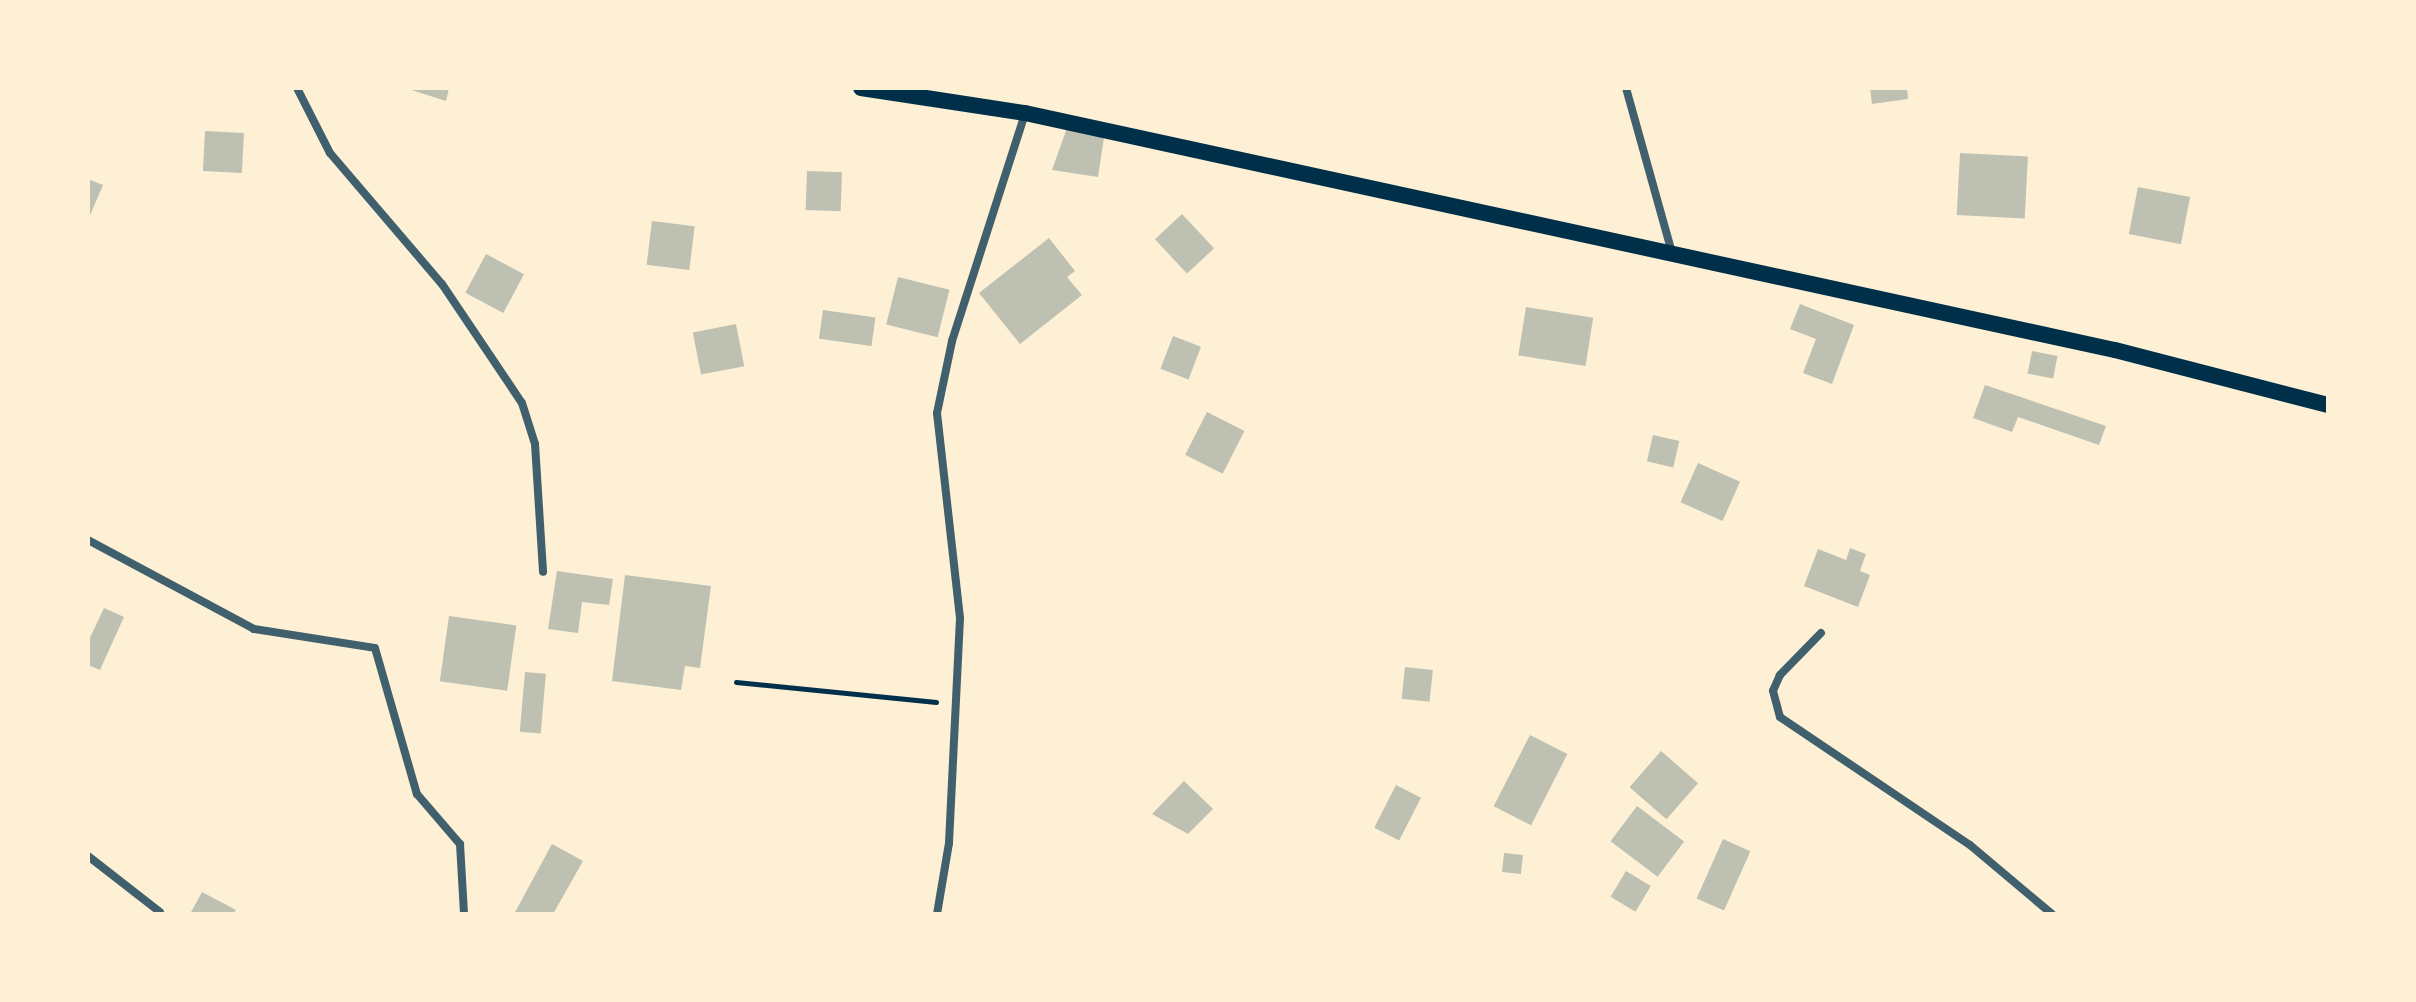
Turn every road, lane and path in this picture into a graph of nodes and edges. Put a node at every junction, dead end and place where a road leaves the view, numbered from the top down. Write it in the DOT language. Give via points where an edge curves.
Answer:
graph roads {
  1 [pos="297,88"];
  2 [pos="861,88"];
  3 [pos="1626,88"];
  4 [pos="1025,113"];
  5 [pos="1673,257"];
  6 [pos="2328,405"];
  7 [pos="88,540"];
  8 [pos="543,572"];
  9 [pos="1821,633"];
  10 [pos="736,682"];
  11 [pos="953,703"];
  12 [pos="88,856"];
  13 [pos="160,912"];
  14 [pos="464,914"];
  15 [pos="937,914"];
  16 [pos="2052,914"];
  1 -- 8 [label="street" via="330,153 442,284 522,403 535,444"];
  2 -- 4 [label="main road"];
  3 -- 5 [label="street"];
  4 -- 5 [label="main road"];
  4 -- 11 [label="street" via="952,341 937,413 960,618"];
  5 -- 6 [label="main road" via="2115,350"];
  7 -- 14 [label="street" via="254,629 375,648 417,794 460,844"];
  9 -- 16 [label="street" via="1780,675 1773,691 1780,717 1970,845"];
  10 -- 11 [label="path"];
  11 -- 15 [label="street" via="949,843"];
  12 -- 13 [label="street"];
}
